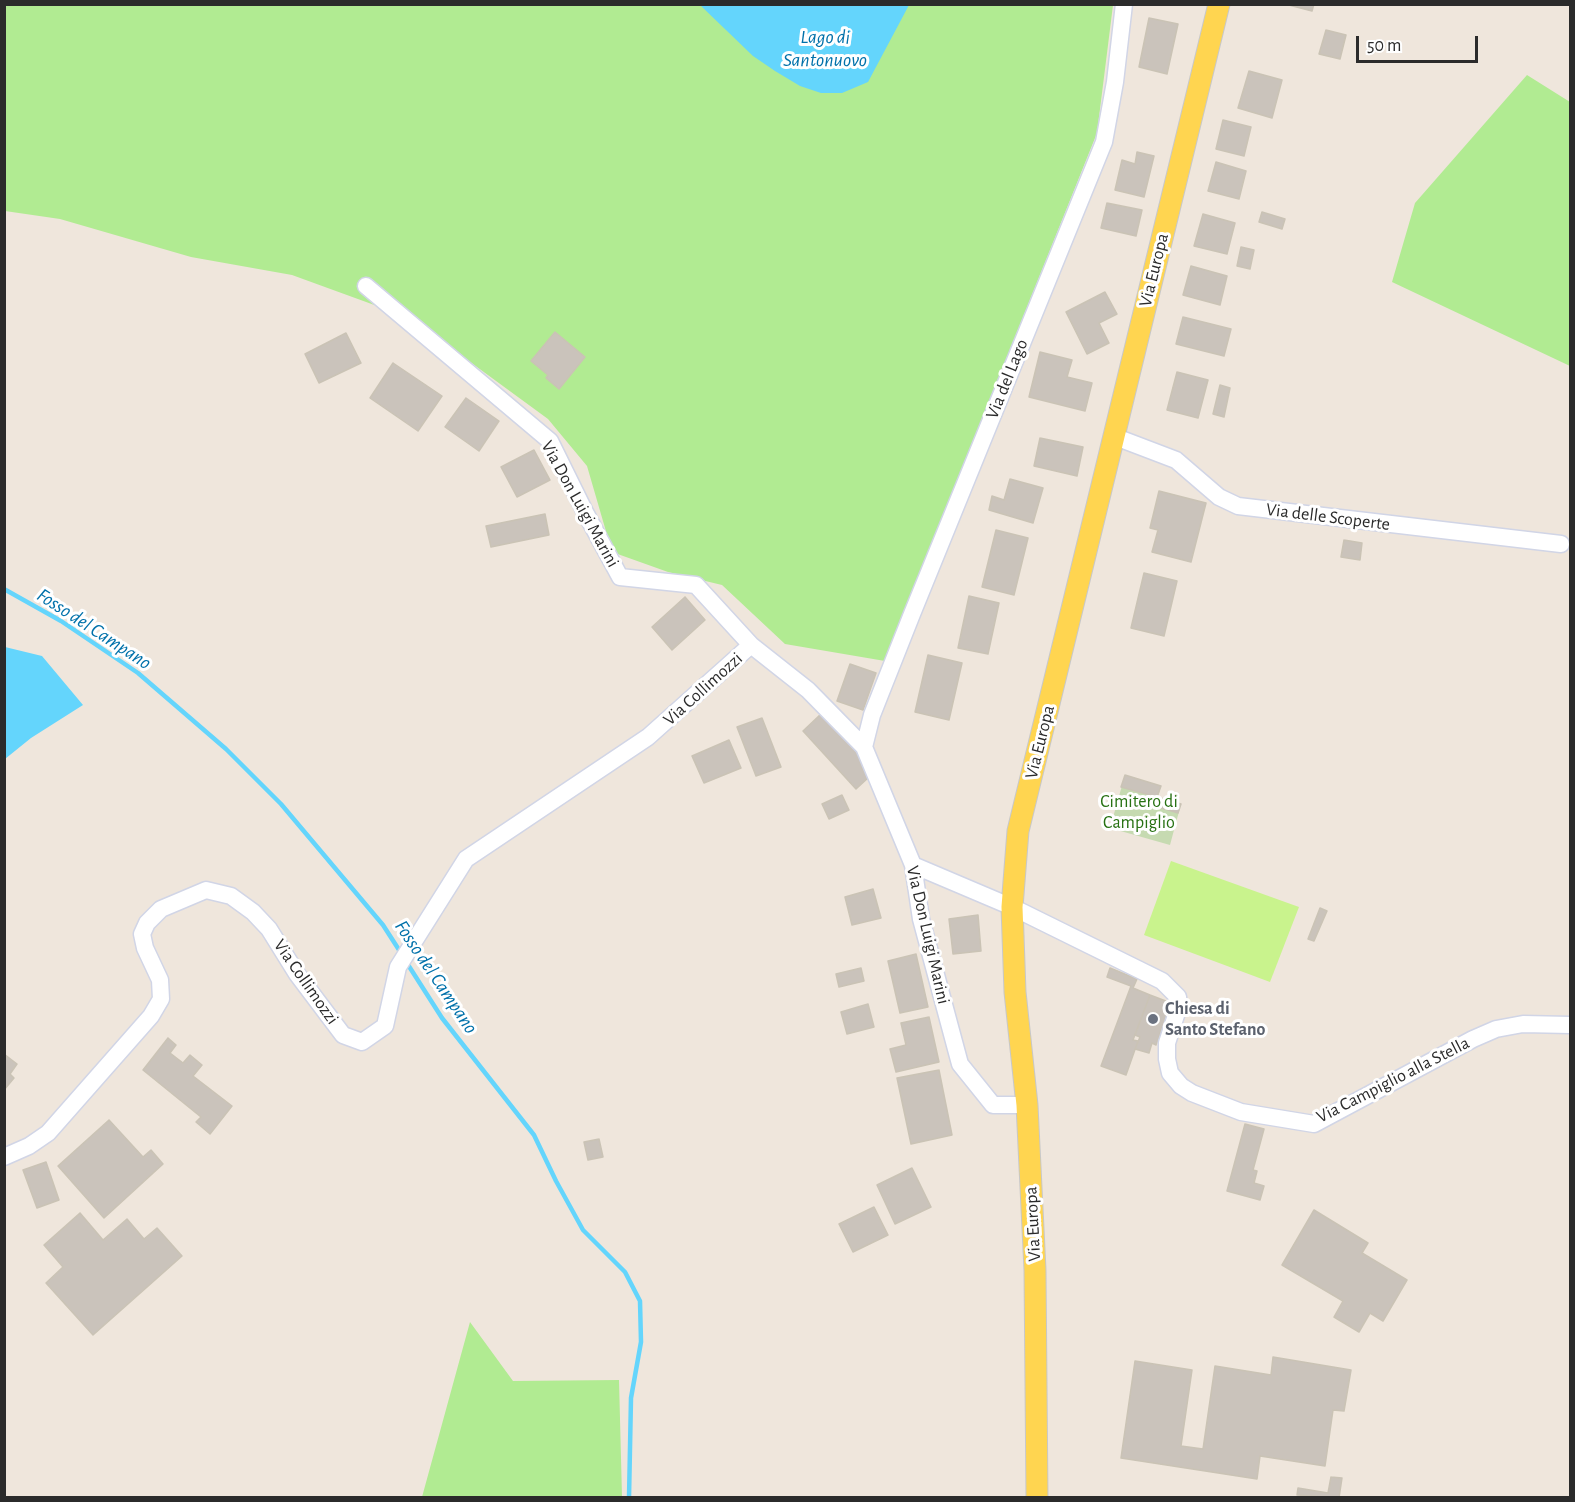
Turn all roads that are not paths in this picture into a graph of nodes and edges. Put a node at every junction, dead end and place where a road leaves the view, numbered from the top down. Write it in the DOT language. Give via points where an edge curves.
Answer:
graph roads {
  1 [pos="1124,4"];
  2 [pos="1219,4"];
  3 [pos="366,286"];
  4 [pos="1113,436"];
  5 [pos="1562,544"];
  6 [pos="751,645"];
  7 [pos="864,747"];
  8 [pos="914,865"];
  9 [pos="1012,907"];
  10 [pos="1570,1025"];
  11 [pos="1027,1105"];
  12 [pos="4,1156"];
  13 [pos="1037,1497"];
  1 -- 7 [label="street, Via del Lago" via="1104,142 912,614"];
  2 -- 4 [label="main road, Via Europa"];
  3 -- 6 [label="street, Via Don Luigi Marini" via="550,441 620,577 696,585"];
  4 -- 5 [label="street, Via delle Scoperte" via="1176,460 1219,497 1238,506"];
  4 -- 9 [label="main road, Via Europa" via="1018,831"];
  6 -- 7 [label="street, Via Don Luigi Marini" via="808,690"];
  6 -- 12 [label="street, Via Collimozzi" via="648,737 466,859 398,967 386,1026 362,1042 343,1035 269,929 231,896 206,890 161,909 142,934 160,980 161,999 151,1016 48,1133"];
  7 -- 8 [label="street, Via Don Luigi Marini"];
  8 -- 9 [label="street"];
  8 -- 11 [label="street, Via Don Luigi Marini" via="921,920 960,1064 993,1105"];
  9 -- 10 [label="street, Via Campiglio alla Stella" via="1162,981 1178,997 1179,1006 1167,1043 1170,1073 1192,1093 1241,1112 1314,1124 1496,1029 1523,1024"];
  9 -- 11 [label="main road, Via Europa"];
  11 -- 13 [label="main road, Via Europa" via="1035,1270"];
}
